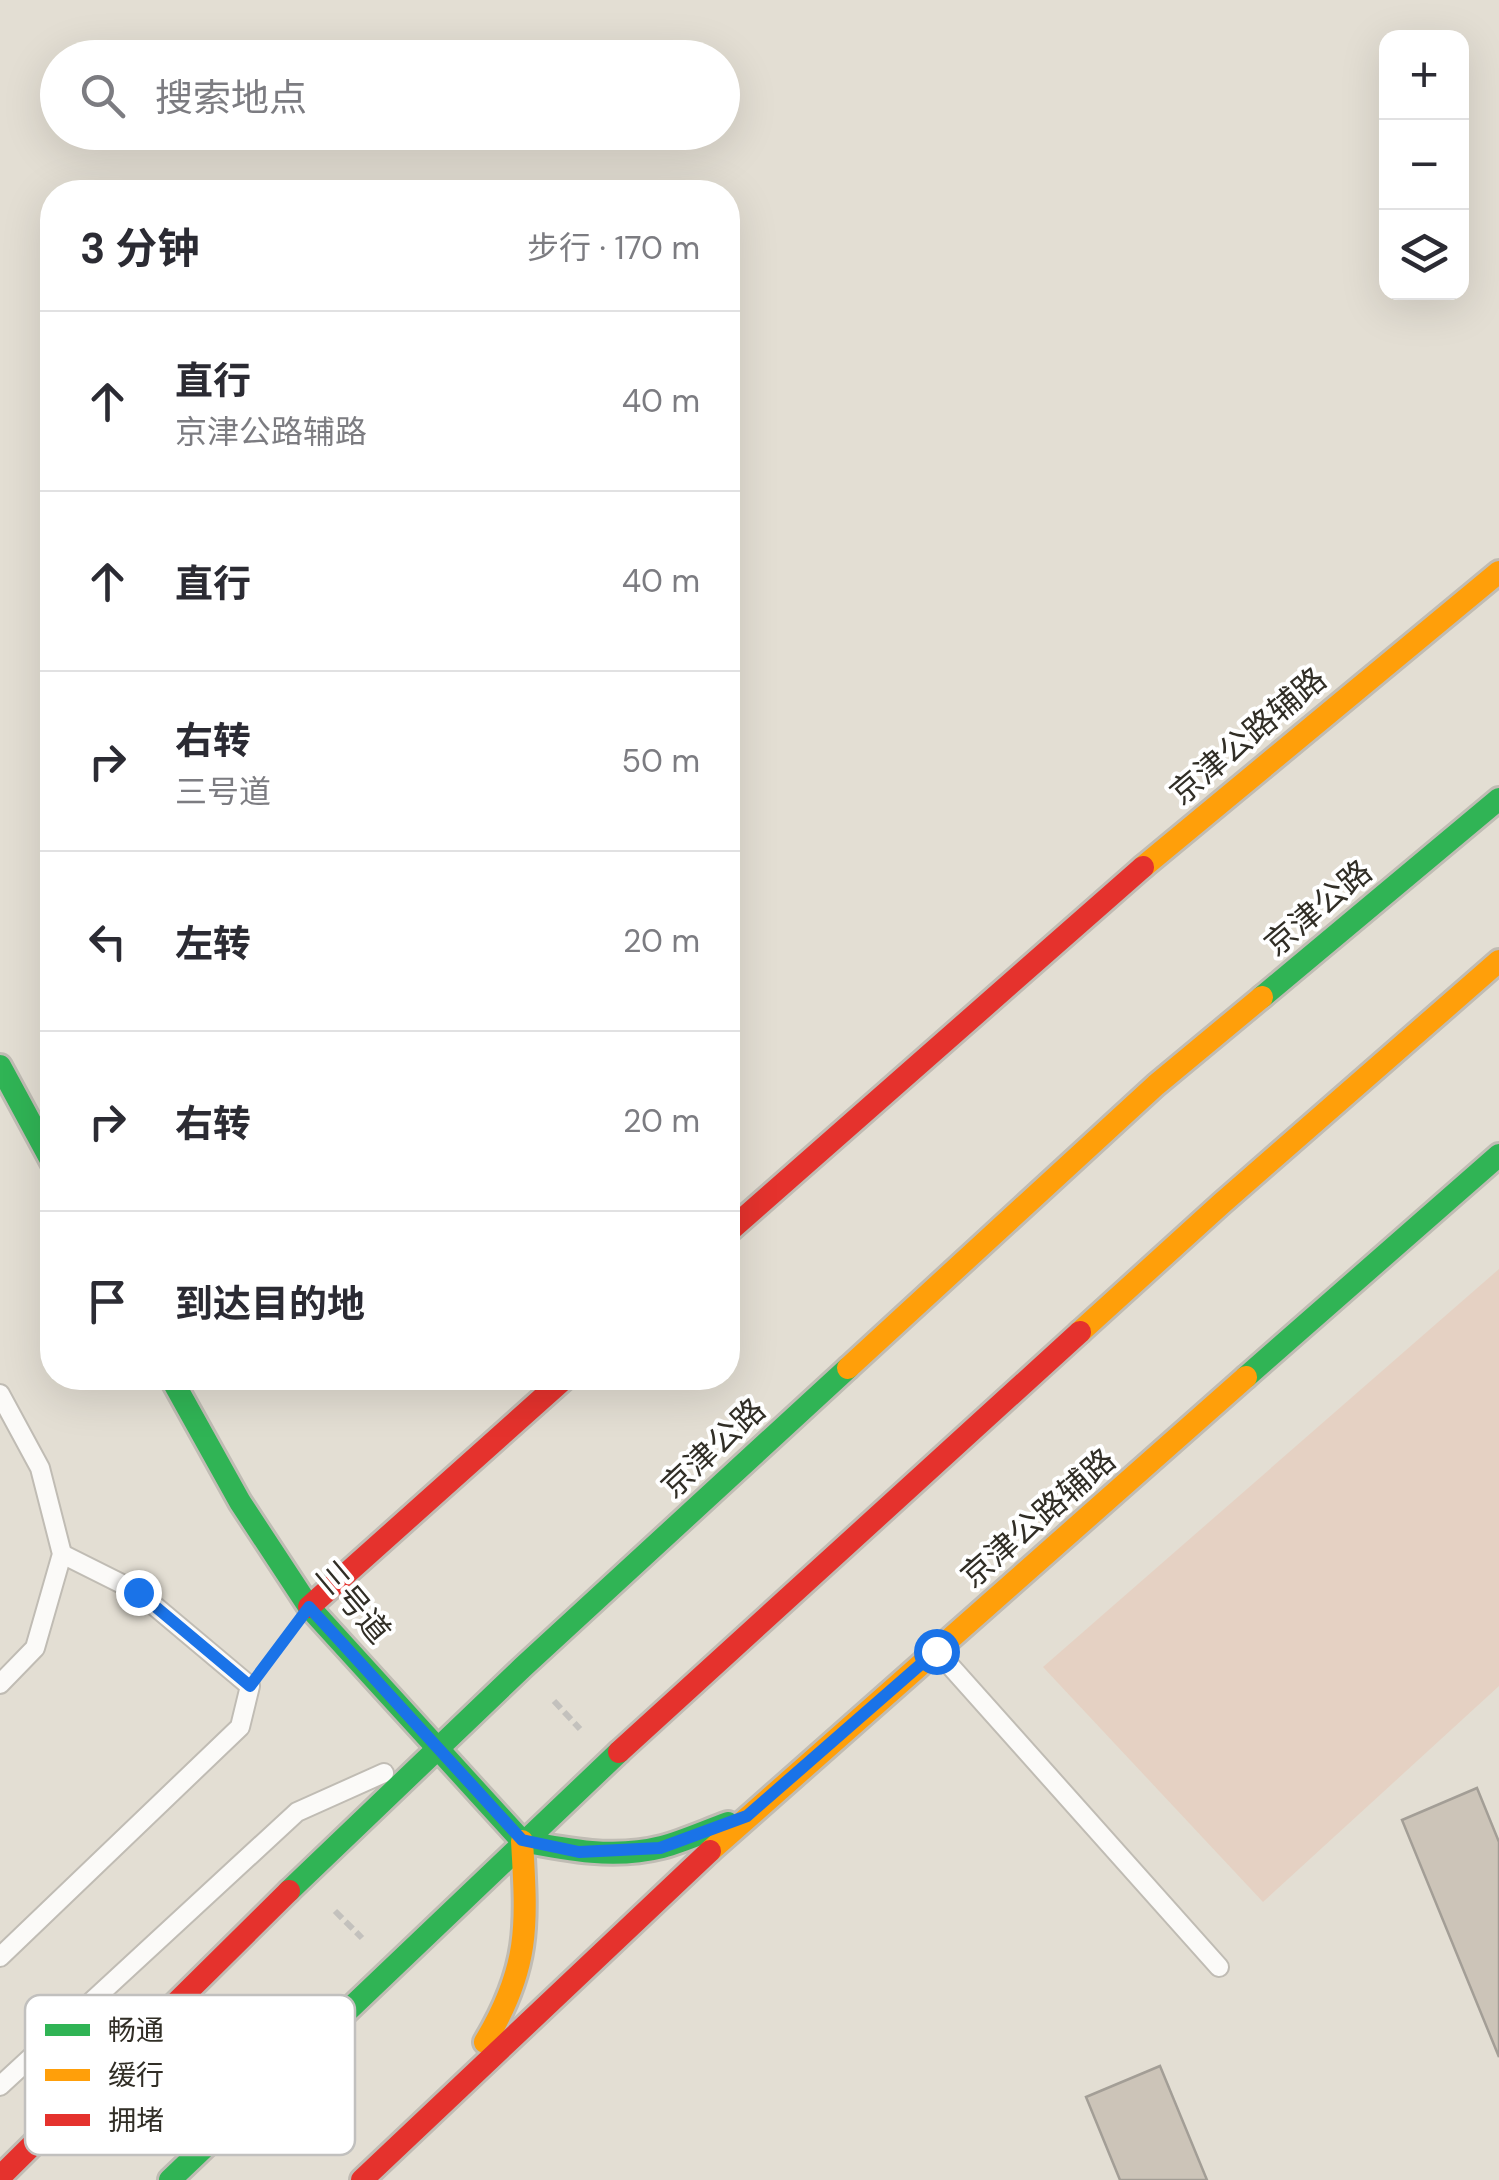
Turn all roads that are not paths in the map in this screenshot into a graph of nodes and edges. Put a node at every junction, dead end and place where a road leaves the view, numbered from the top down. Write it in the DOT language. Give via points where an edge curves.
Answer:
graph roads {
  1 [pos="1499,572"];
  2 [pos="1499,799"];
  3 [pos="1499,961"];
  4 [pos="0,1066"];
  5 [pos="40,1140"];
  6 [pos="1499,1155"];
  7 [pos="740,1221"];
  8 [pos="178,1390"];
  9 [pos="552,1390"];
  10 [pos="0,1394"];
  11 [pos="62,1554"];
  12 [pos="309,1607"];
  13 [pos="936,1651"];
  14 [pos="0,1684"];
  15 [pos="440,1748"];
  16 [pos="747,1816"];
  17 [pos="522,1840"];
  18 [pos="0,1957"];
  19 [pos="1219,1967"];
  20 [pos="99,1995"];
  21 [pos="184,1995"];
  22 [pos="355,2002"];
  23 [pos="25,2063"];
  24 [pos="0,2086"];
  25 [pos="448,2096"];
  26 [pos="25,2152"];
  27 [pos="196,2155"];
  28 [pos="0,2177"];
  29 [pos="170,2180"];
  30 [pos="362,2180"];
  1 -- 7 [label="main road, 京津公路辅路" via="994,993"];
  2 -- 15 [label="main road, 京津公路" via="1156,1086"];
  3 -- 17 [label="main road" via="1221,1204"];
  4 -- 5 [label="main road"];
  6 -- 13 [label="main road, 京津公路辅路"];
  8 -- 12 [label="main road, 三号道"];
  9 -- 12 [label="main road"];
  10 -- 11 [label="lane" via="40,1468"];
  11 -- 14 [label="lane" via="35,1648"];
  11 -- 18 [label="lane" via="138,1592 250,1686 240,1726"];
  12 -- 15 [label="main road, 三号道"];
  13 -- 16 [label="main road, 京津公路辅路"];
  13 -- 19 [label="lane"];
  15 -- 17 [label="main road, 三号道"];
  15 -- 20 [label="lane" via="297,1812"];
  15 -- 21 [label="main road, 京津公路"];
  16 -- 17 [label="main road" via="660,1848 579,1852"];
  16 -- 25 [label="main road, 京津公路辅路"];
  17 -- 22 [label="main road"];
  17 -- 25 [label="main road" via="522,1970 506,2010"];
  23 -- 24 [label="lane"];
  25 -- 30 [label="main road, 京津公路辅路"];
  26 -- 28 [label="main road, 京津公路"];
  27 -- 29 [label="main road"];
}
